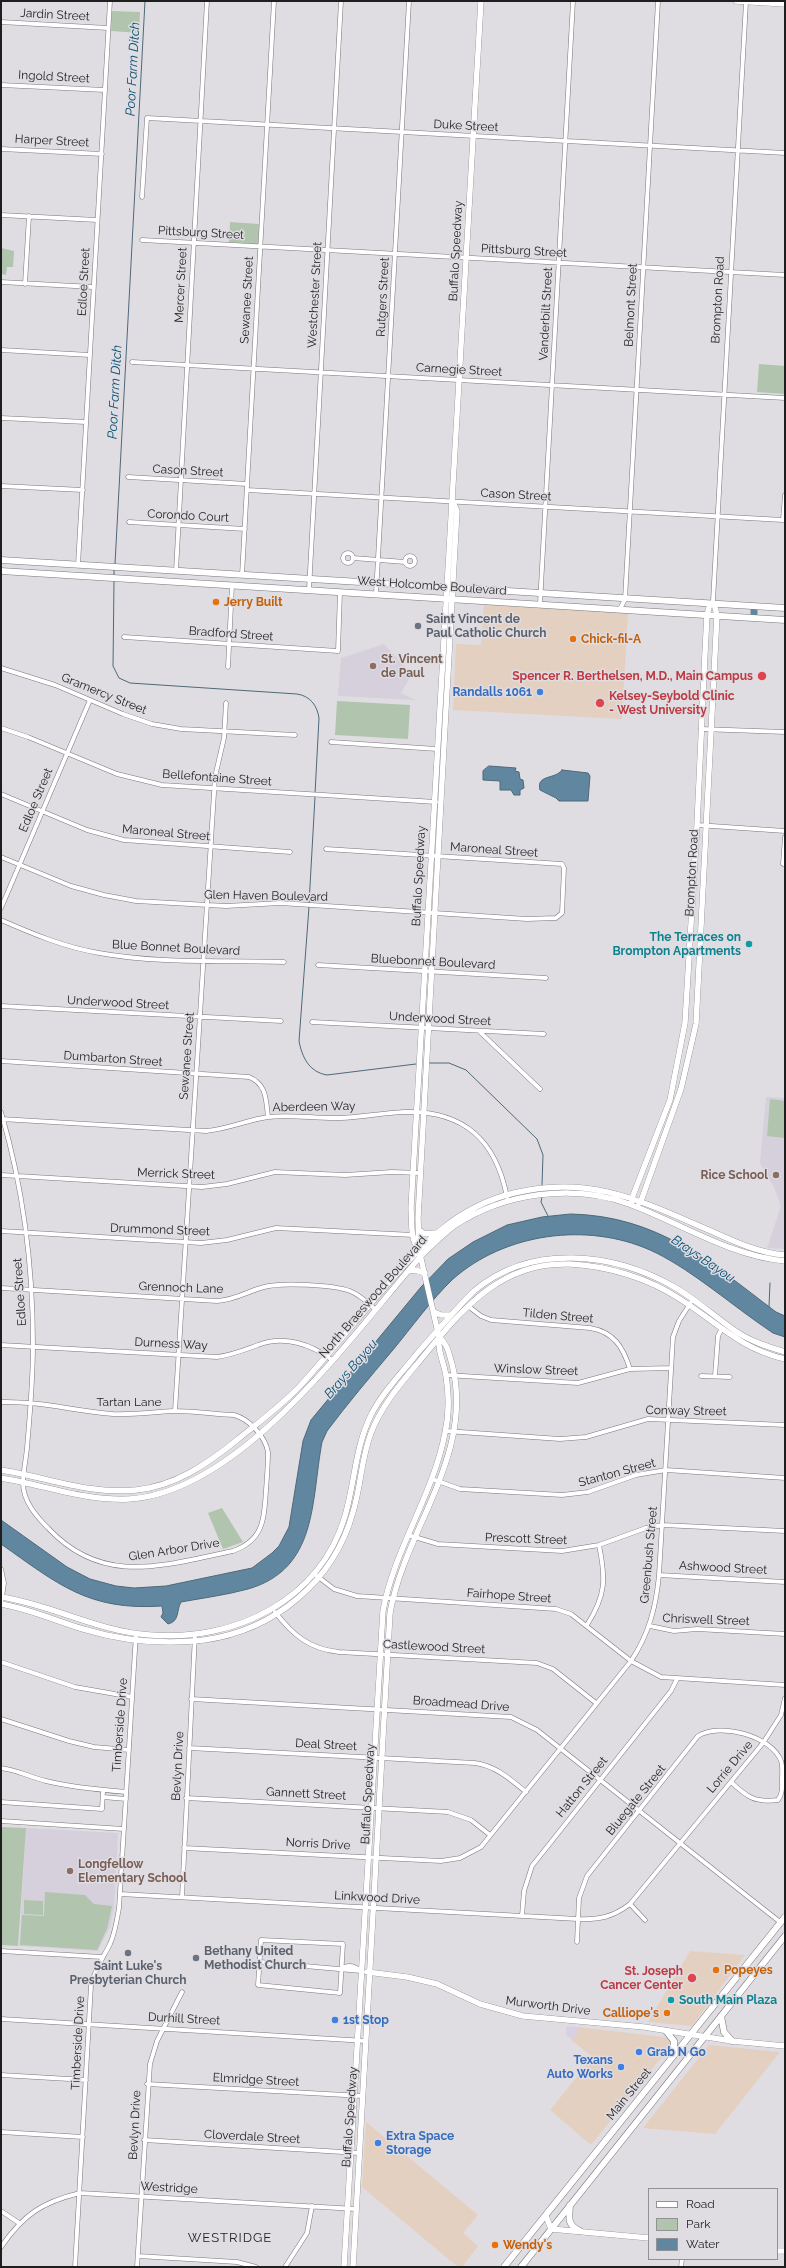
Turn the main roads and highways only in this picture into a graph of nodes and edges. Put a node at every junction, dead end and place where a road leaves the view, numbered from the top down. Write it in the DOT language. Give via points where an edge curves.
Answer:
graph roads {
  1 [pos="481,1"];
  2 [pos="736,1"];
  3 [pos="746,2"];
  4 [pos="785,4"];
  5 [pos="453,502"];
  6 [pos="1,560"];
  7 [pos="26,562"];
  8 [pos="78,565"];
  9 [pos="1,571"];
  10 [pos="176,571"];
  11 [pos="26,572"];
  12 [pos="242,575"];
  13 [pos="78,576"];
  14 [pos="340,581"];
  15 [pos="179,582"];
  16 [pos="232,585"];
  17 [pos="446,588"];
  18 [pos="453,588"];
  19 [pos="340,592"];
  20 [pos="445,598"];
  21 [pos="453,599"];
  22 [pos="712,603"];
  23 [pos="785,608"];
  24 [pos="707,615"];
  25 [pos="717,615"];
  26 [pos="785,620"];
  27 [pos="441,676"];
  28 [pos="703,681"];
  29 [pos="448,682"];
  30 [pos="713,682"];
  31 [pos="431,913"];
  32 [pos="691,920"];
  33 [pos="700,921"];
  34 [pos="428,971"];
  35 [pos="671,1085"];
  36 [pos="682,1089"];
  37 [pos="653,1144"];
  38 [pos="660,1146"];
  39 [pos="632,1198"];
  40 [pos="641,1201"];
  41 [pos="633,1206"];
  42 [pos="419,1230"];
  43 [pos="435,1233"];
  44 [pos="721,1236"];
  45 [pos="719,1242"];
  46 [pos="419,1250"];
  47 [pos="785,1255"];
  48 [pos="420,1257"];
  49 [pos="785,1261"];
  50 [pos="408,1271"];
  51 [pos="425,1274"];
  52 [pos="434,1311"];
  53 [pos="451,1315"];
  54 [pos="438,1330"];
  55 [pos="439,1337"];
  56 [pos="785,1352"];
  57 [pos="426,1353"];
  58 [pos="440,1355"];
  59 [pos="785,1359"];
  60 [pos="1,1470"];
  61 [pos="1,1478"];
  62 [pos="149,1488"];
  63 [pos="151,1495"];
  64 [pos="2,1597"];
  65 [pos="1,1604"];
  66 [pos="275,1612"];
  67 [pos="195,1638"];
  68 [pos="785,1917"];
  69 [pos="783,1924"];
  70 [pos="785,1936"];
  71 [pos="361,1971"];
  72 [pos="369,1972"];
  73 [pos="721,2016"];
  74 [pos="666,2030"];
  75 [pos="690,2035"];
  76 [pos="705,2037"];
  77 [pos="732,2041"];
  78 [pos="785,2046"];
  79 [pos="674,2055"];
  80 [pos="612,2133"];
  81 [pos="623,2139"];
  82 [pos="570,2205"];
  83 [pos="546,2216"];
  84 [pos="551,2229"];
  85 [pos="580,2232"];
  86 [pos="648,2238"];
  87 [pos="344,2267"];
  88 [pos="353,2267"];
  89 [pos="504,2267"];
  90 [pos="521,2267"];
  1 -- 5 [label="main road, Buffalo Speedway"];
  2 -- 3 [label="main road"];
  3 -- 4 [label="main road"];
  5 -- 17 [label="main road, Buffalo Speedway"];
  5 -- 18 [label="main road, Buffalo Speedway" via="457,511"];
  6 -- 7 [label="main road, West Holcombe Boulevard"];
  7 -- 8 [label="main road, West Holcombe Boulevard"];
  7 -- 11 [label="main road"];
  8 -- 10 [label="main road, West Holcombe Boulevard"];
  8 -- 13 [label="main road"];
  9 -- 11 [label="main road, West Holcombe Boulevard"];
  10 -- 12 [label="main road, West Holcombe Boulevard"];
  10 -- 15 [label="main road"];
  11 -- 13 [label="main road, West Holcombe Boulevard"];
  12 -- 14 [label="main road, West Holcombe Boulevard"];
  12 -- 16 [label="main road"];
  13 -- 15 [label="main road, West Holcombe Boulevard"];
  14 -- 17 [label="main road, West Holcombe Boulevard"];
  14 -- 19 [label="main road"];
  15 -- 16 [label="main road, West Holcombe Boulevard"];
  16 -- 19 [label="main road, West Holcombe Boulevard"];
  17 -- 18 [label="main road, West Holcombe Boulevard"];
  17 -- 20 [label="main road, Buffalo Speedway"];
  18 -- 21 [label="main road, Buffalo Speedway"];
  18 -- 22 [label="main road, West Holcombe Boulevard"];
  19 -- 20 [label="main road, West Holcombe Boulevard"];
  20 -- 21 [label="main road, West Holcombe Boulevard"];
  20 -- 27 [label="main road, Buffalo Speedway"];
  21 -- 24 [label="main road, West Holcombe Boulevard"];
  21 -- 29 [label="main road, Buffalo Speedway"];
  22 -- 23 [label="main road, West Holcombe Boulevard"];
  22 -- 24 [label="main road, Brompton Road"];
  22 -- 25 [label="main road, Brompton Road"];
  24 -- 25 [label="main road, West Holcombe Boulevard"];
  24 -- 28 [label="main road, Brompton Road"];
  25 -- 26 [label="main road, West Holcombe Boulevard"];
  25 -- 30 [label="main road, Brompton Road"];
  27 -- 29 [label="main road"];
  27 -- 31 [label="main road, Buffalo Speedway" via="431,856"];
  28 -- 30 [label="main road"];
  28 -- 32 [label="main road, Brompton Road"];
  29 -- 31 [label="main road, Buffalo Speedway" via="442,802"];
  30 -- 33 [label="main road, Brompton Road"];
  31 -- 34 [label="main road, Buffalo Speedway"];
  32 -- 33 [label="main road"];
  32 -- 35 [label="main road, Brompton Road" via="684,1023"];
  33 -- 36 [label="main road, Brompton Road" via="696,1024"];
  34 -- 42 [label="main road, Buffalo Speedway" via="428,1029"];
  34 -- 46 [label="main road, Buffalo Speedway" via="421,1028 413,1173 413,1235"];
  35 -- 36 [label="main road"];
  35 -- 37 [label="main road, Brompton Road" via="670,1100"];
  36 -- 38 [label="main road, Brompton Road"];
  37 -- 38 [label="main road"];
  37 -- 39 [label="main road, Brompton Road"];
  38 -- 40 [label="main road, Brompton Road"];
  39 -- 40 [label="main road, North Braeswood Boulevard"];
  39 -- 41 [label="main road, Brompton Road"];
  39 -- 43 [label="main road, North Braeswood Boulevard" via="588,1187 532,1189 506,1195 467,1211"];
  40 -- 41 [label="main road"];
  40 -- 44 [label="main road, North Braeswood Boulevard"];
  41 -- 45 [label="main road, North Braeswood Boulevard"];
  41 -- 48 [label="main road, North Braeswood Boulevard" via="585,1194 531,1196 507,1202 453,1227"];
  42 -- 43 [label="main road" via="425,1234"];
  42 -- 46 [label="main road, Buffalo Speedway"];
  43 -- 46 [label="main road, North Braeswood Boulevard"];
  44 -- 45 [label="main road"];
  44 -- 47 [label="main road, North Braeswood Boulevard" via="748,1247"];
  45 -- 49 [label="main road, North Braeswood Boulevard" via="751,1256"];
  46 -- 48 [label="main road, Buffalo Speedway"];
  46 -- 62 [label="main road, North Braeswood Boulevard" via="274,1412 200,1468 181,1478"];
  48 -- 50 [label="main road, North Braeswood Boulevard"];
  48 -- 51 [label="main road, Buffalo Speedway"];
  50 -- 51 [label="main road" via="415,1270"];
  50 -- 63 [label="main road, North Braeswood Boulevard" via="289,1408 224,1463 174,1489"];
  51 -- 52 [label="main road, Buffalo Speedway"];
  52 -- 53 [label="main road" via="445,1316"];
  52 -- 54 [label="main road, Buffalo Speedway"];
  53 -- 54 [label="main road"];
  53 -- 56 [label="main road" via="482,1285 506,1271 535,1261 562,1257 587,1258 628,1268 664,1282 738,1333"];
  54 -- 55 [label="main road, Buffalo Speedway"];
  54 -- 66 [label="main road" via="386,1391 371,1416 360,1444 343,1523 330,1552 296,1593"];
  55 -- 57 [label="main road"];
  55 -- 58 [label="main road, Buffalo Speedway"];
  55 -- 59 [label="main road" via="488,1288 514,1274 562,1264 602,1268 635,1277 668,1291 721,1330 750,1347"];
  55 -- 72 [label="main road, Buffalo Speedway" via="448,1350 454,1376 454,1432 440,1483 415,1538 393,1598"];
  57 -- 58 [label="main road" via="435,1352"];
  57 -- 66 [label="main road" via="389,1399 374,1426 365,1450 349,1527 336,1554 319,1578 296,1601"];
  58 -- 71 [label="main road, Buffalo Speedway" via="446,1375 446,1431 432,1479 385,1598"];
  60 -- 62 [label="main road, North Braeswood Boulevard" via="105,1490"];
  61 -- 63 [label="main road, North Braeswood Boulevard" via="102,1498 131,1499"];
  62 -- 63 [label="main road"];
  64 -- 67 [label="main road" via="95,1626 136,1634"];
  65 -- 67 [label="main road" via="91,1632 136,1641 159,1643"];
  66 -- 67 [label="main road" via="237,1633"];
  68 -- 69 [label="main road, Main Street"];
  69 -- 75 [label="main road, Main Street"];
  70 -- 73 [label="main road, Main Street"];
  71 -- 72 [label="main road, Murworth Drive"];
  71 -- 87 [label="main road, Buffalo Speedway"];
  72 -- 74 [label="main road, Murworth Drive" via="437,1984 480,2004 512,2014"];
  72 -- 88 [label="main road, Buffalo Speedway"];
  73 -- 76 [label="main road, Main Street"];
  73 -- 77 [label="main road" via="724,2032"];
  74 -- 75 [label="main road, Murworth Drive"];
  74 -- 79 [label="main road" via="674,2041"];
  75 -- 76 [label="main road, Murworth Drive"];
  75 -- 79 [label="main road, Main Street"];
  76 -- 77 [label="main road, Murworth Drive"];
  76 -- 81 [label="main road, Main Street"];
  77 -- 78 [label="main road, Murworth Drive"];
  79 -- 80 [label="main road, Main Street"];
  80 -- 81 [label="main road"];
  80 -- 83 [label="main road, Main Street"];
  81 -- 82 [label="main road, Main Street"];
  82 -- 84 [label="main road, Main Street"];
  82 -- 85 [label="main road" via="570,2223"];
  83 -- 84 [label="main road"];
  83 -- 89 [label="main road, Main Street"];
  84 -- 85 [label="main road"];
  84 -- 90 [label="main road, Main Street"];
  85 -- 86 [label="main road"];
}
